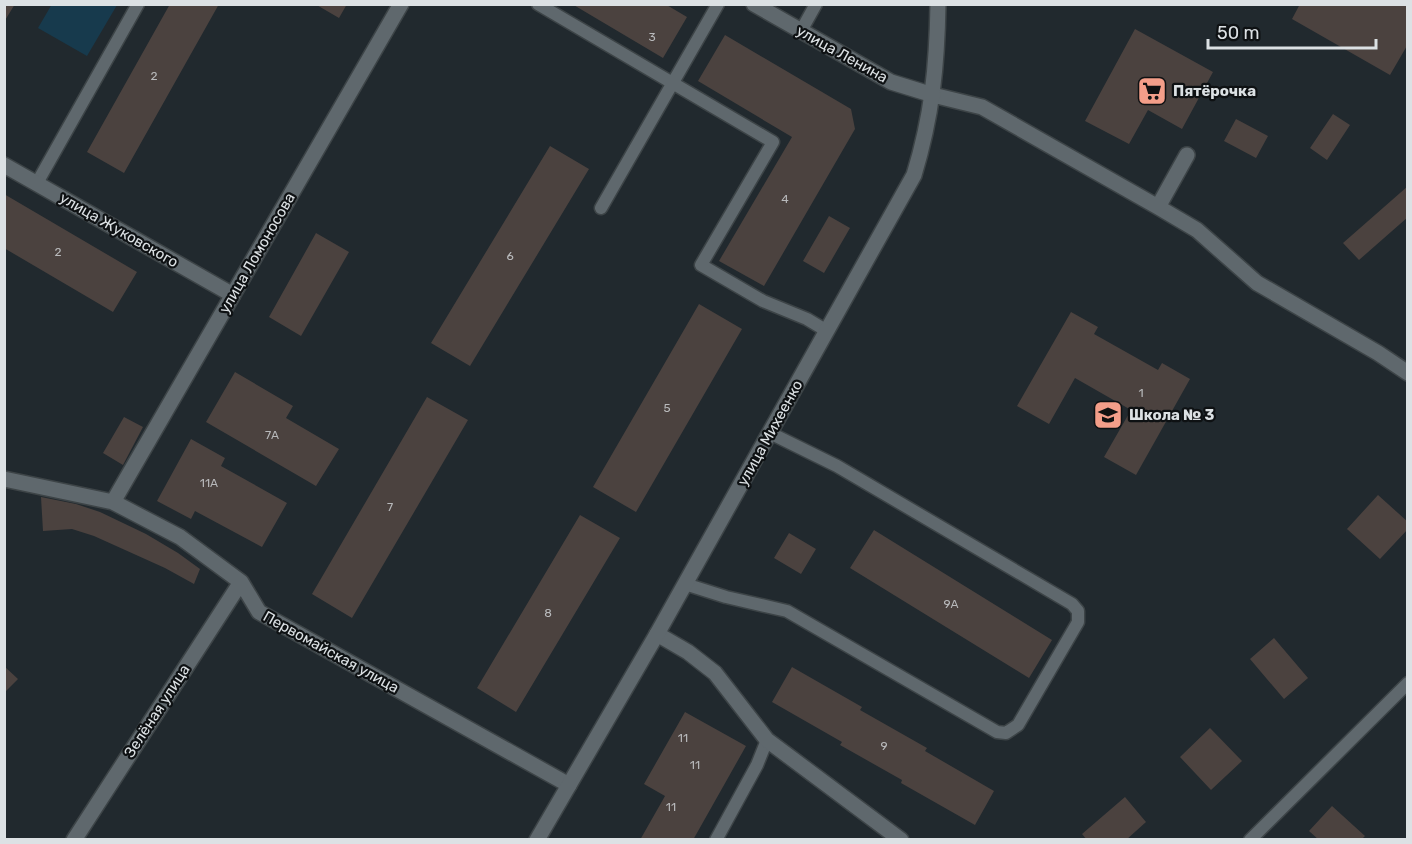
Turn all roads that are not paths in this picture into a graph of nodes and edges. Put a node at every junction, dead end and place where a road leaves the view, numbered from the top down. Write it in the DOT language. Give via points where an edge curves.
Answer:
graph roads {
  1 [pos="138,4"];
  2 [pos="401,4"];
  3 [pos="538,4"];
  4 [pos="718,4"];
  5 [pos="754,4"];
  6 [pos="816,4"];
  7 [pos="938,4"];
  8 [pos="801,31"];
  9 [pos="673,82"];
  10 [pos="933,95"];
  11 [pos="1187,155"];
  12 [pos="4,165"];
  13 [pos="37,183"];
  14 [pos="1158,207"];
  15 [pos="602,208"];
  16 [pos="233,295"];
  17 [pos="827,331"];
  18 [pos="1407,373"];
  19 [pos="770,433"];
  20 [pos="4,479"];
  21 [pos="113,502"];
  22 [pos="241,582"];
  23 [pos="685,584"];
  24 [pos="657,634"];
  25 [pos="1407,682"];
  26 [pos="767,740"];
  27 [pos="569,785"];
  28 [pos="74,840"];
  29 [pos="537,840"];
  30 [pos="716,840"];
  31 [pos="901,840"];
  32 [pos="1250,840"];
  1 -- 13 [label="lane"];
  2 -- 16 [label="street, улица Ломоносова"];
  3 -- 9 [label="lane"];
  4 -- 9 [label="lane"];
  5 -- 8 [label="street, улица Ленина"];
  6 -- 8 [label="lane"];
  7 -- 10 [label="street, улица Михеенко"];
  8 -- 10 [label="street, улица Ленина" via="891,82"];
  9 -- 15 [label="lane"];
  9 -- 17 [label="lane" via="773,142 701,265 763,301"];
  10 -- 14 [label="street, улица Ленина" via="981,107"];
  10 -- 17 [label="street, улица Михеенко" via="914,175"];
  11 -- 14 [label="street"];
  12 -- 13 [label="street, улица Жуковского"];
  13 -- 16 [label="street, улица Жуковского"];
  14 -- 18 [label="street, улица Ленина" via="1197,230 1257,283"];
  16 -- 21 [label="street, улица Ломоносова"];
  17 -- 19 [label="street, улица Михеенко"];
  19 -- 23 [label="street, улица Михеенко"];
  19 -- 23 [label="lane" via="837,466 1072,604 1078,611 1078,622 1018,725 1006,733 997,732 787,611"];
  20 -- 21 [label="street, Первомайская улица"];
  21 -- 22 [label="street, Первомайская улица" via="180,537"];
  22 -- 27 [label="street, Первомайская улица" via="259,612"];
  22 -- 28 [label="street, Зелёная улица"];
  23 -- 24 [label="street, улица Михеенко"];
  24 -- 26 [label="street" via="715,673"];
  24 -- 27 [label="street, улица Михеенко"];
  25 -- 32 [label="lane"];
  26 -- 30 [label="lane"];
  26 -- 31 [label="street"];
  27 -- 29 [label="street, улица Михеенко"];
}
